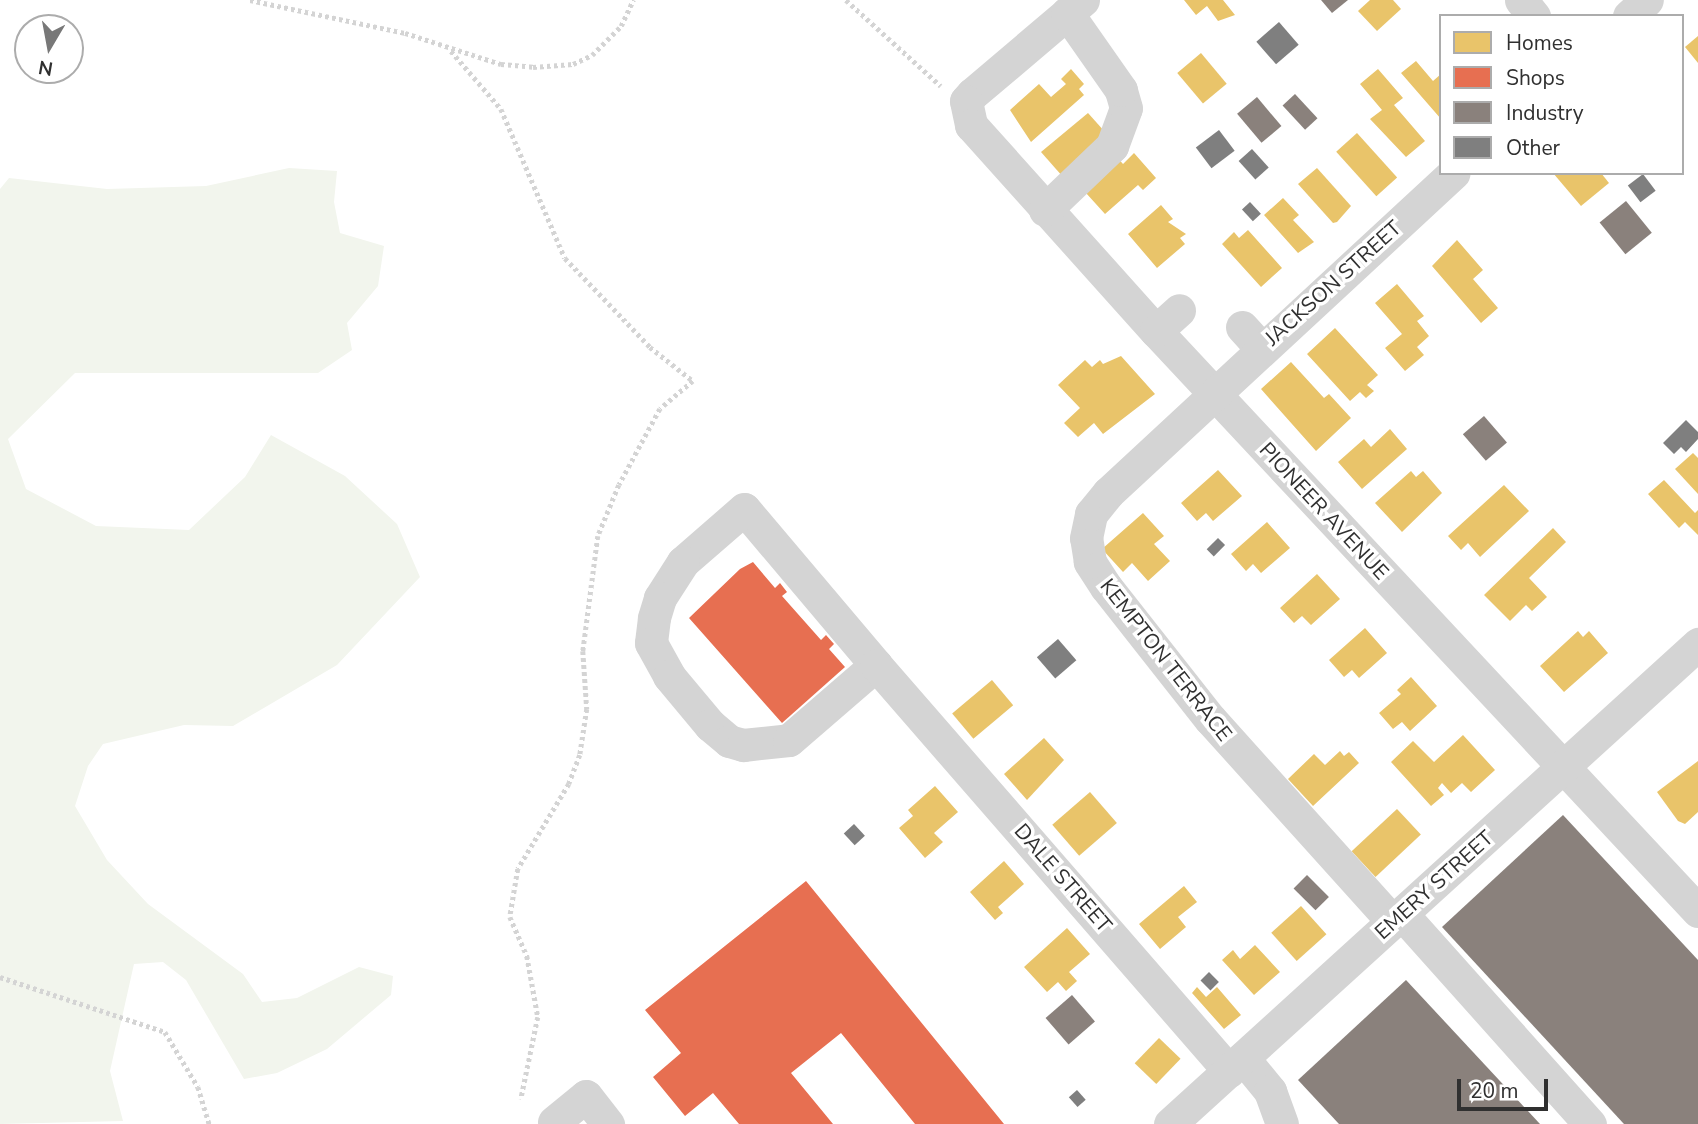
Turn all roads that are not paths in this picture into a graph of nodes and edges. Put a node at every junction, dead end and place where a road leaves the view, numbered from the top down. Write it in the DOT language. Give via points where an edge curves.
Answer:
graph roads {
  1 [pos="1521,0"];
  2 [pos="1647,0"];
  3 [pos="1075,7"];
  4 [pos="1532,14"];
  5 [pos="1631,14"];
  6 [pos="1452,175"];
  7 [pos="1045,210"];
  8 [pos="1213,392"];
  9 [pos="1698,644"];
  10 [pos="886,676"];
  11 [pos="1564,768"];
  12 [pos="1698,911"];
  13 [pos="1397,918"];
  14 [pos="1236,1064"];
  15 [pos="554,1122"];
  16 [pos="608,1124"];
  17 [pos="1170,1124"];
  18 [pos="1282,1124"];
  19 [pos="1590,1124"];
  1 -- 4 [label="street"];
  2 -- 5 [label="street"];
  3 -- 7 [label="street" via="1121,90 1126,108 1112,146"];
  3 -- 7 [label="street, PIONEER AVENUE" via="967,101 971,125 983,142"];
  6 -- 8 [label="street, JACKSON STREET" via="1251,337"];
  7 -- 8 [label="street, PIONEER AVENUE" via="1168,320"];
  8 -- 11 [label="street, PIONEER AVENUE"];
  8 -- 13 [label="street, KEMPTON TERRACE" via="1097,504 1086,538 1090,562 1210,719"];
  9 -- 11 [label="street, EMERY STREET"];
  10 -- 10 [label="street, DALE STREET" via="744,509 683,562 660,598 654,618 651,643 668,676 709,725 729,741 743,745 789,740"];
  10 -- 14 [label="street, DALE STREET"];
  11 -- 12 [label="street, PIONEER AVENUE"];
  11 -- 13 [label="street, EMERY STREET"];
  13 -- 14 [label="street, EMERY STREET"];
  13 -- 19 [label="street, KEMPTON TERRACE"];
  14 -- 17 [label="street, EMERY STREET"];
  14 -- 18 [label="street, DALE STREET" via="1270,1091"];
  15 -- 16 [label="street" via="586,1096"];
}
